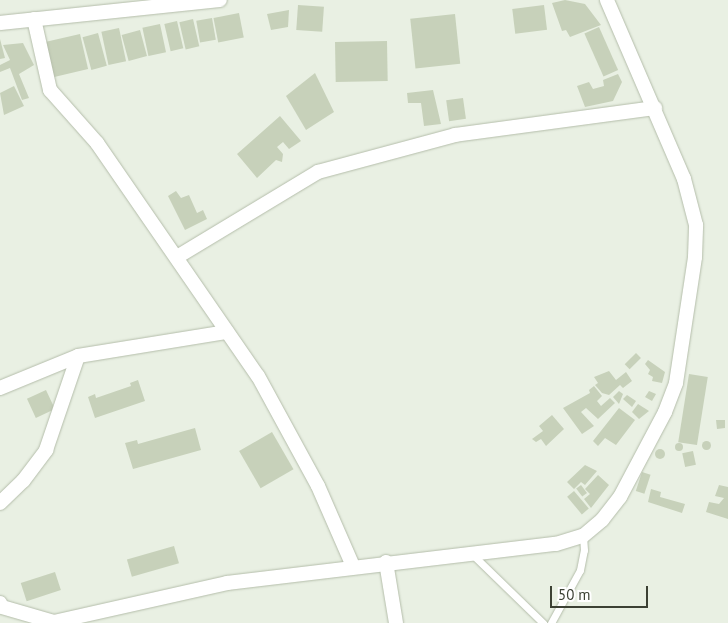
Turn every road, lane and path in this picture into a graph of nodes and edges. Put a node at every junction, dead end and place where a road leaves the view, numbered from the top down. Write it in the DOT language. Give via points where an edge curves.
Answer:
graph roads {
  1 [pos="220,0"];
  2 [pos="607,0"];
  3 [pos="34,19"];
  4 [pos="0,23"];
  5 [pos="655,108"];
  6 [pos="177,257"];
  7 [pos="227,332"];
  8 [pos="78,356"];
  9 [pos="0,388"];
  10 [pos="0,503"];
  11 [pos="583,536"];
  12 [pos="471,552"];
  13 [pos="386,562"];
  14 [pos="352,566"];
  15 [pos="0,603"];
  16 [pos="396,623"];
  17 [pos="544,623"];
  18 [pos="551,623"];
  1 -- 3 [label="street"];
  2 -- 5 [label="street"];
  3 -- 4 [label="street"];
  3 -- 6 [label="street" via="50,90 97,143"];
  5 -- 6 [label="street" via="455,135 318,172"];
  5 -- 11 [label="street" via="689,195 696,226 680,370 665,412 620,496 602,520"];
  6 -- 7 [label="street"];
  7 -- 8 [label="street"];
  7 -- 14 [label="street" via="266,390 308,467"];
  8 -- 9 [label="street"];
  8 -- 10 [label="street" via="46,450 26,477"];
  11 -- 12 [label="street" via="547,546"];
  11 -- 18 [label="lane" via="580,570"];
  12 -- 13 [label="street"];
  12 -- 17 [label="lane"];
  13 -- 14 [label="street"];
  13 -- 16 [label="street"];
  14 -- 15 [label="street" via="227,583 54,622 2,607"];
}
